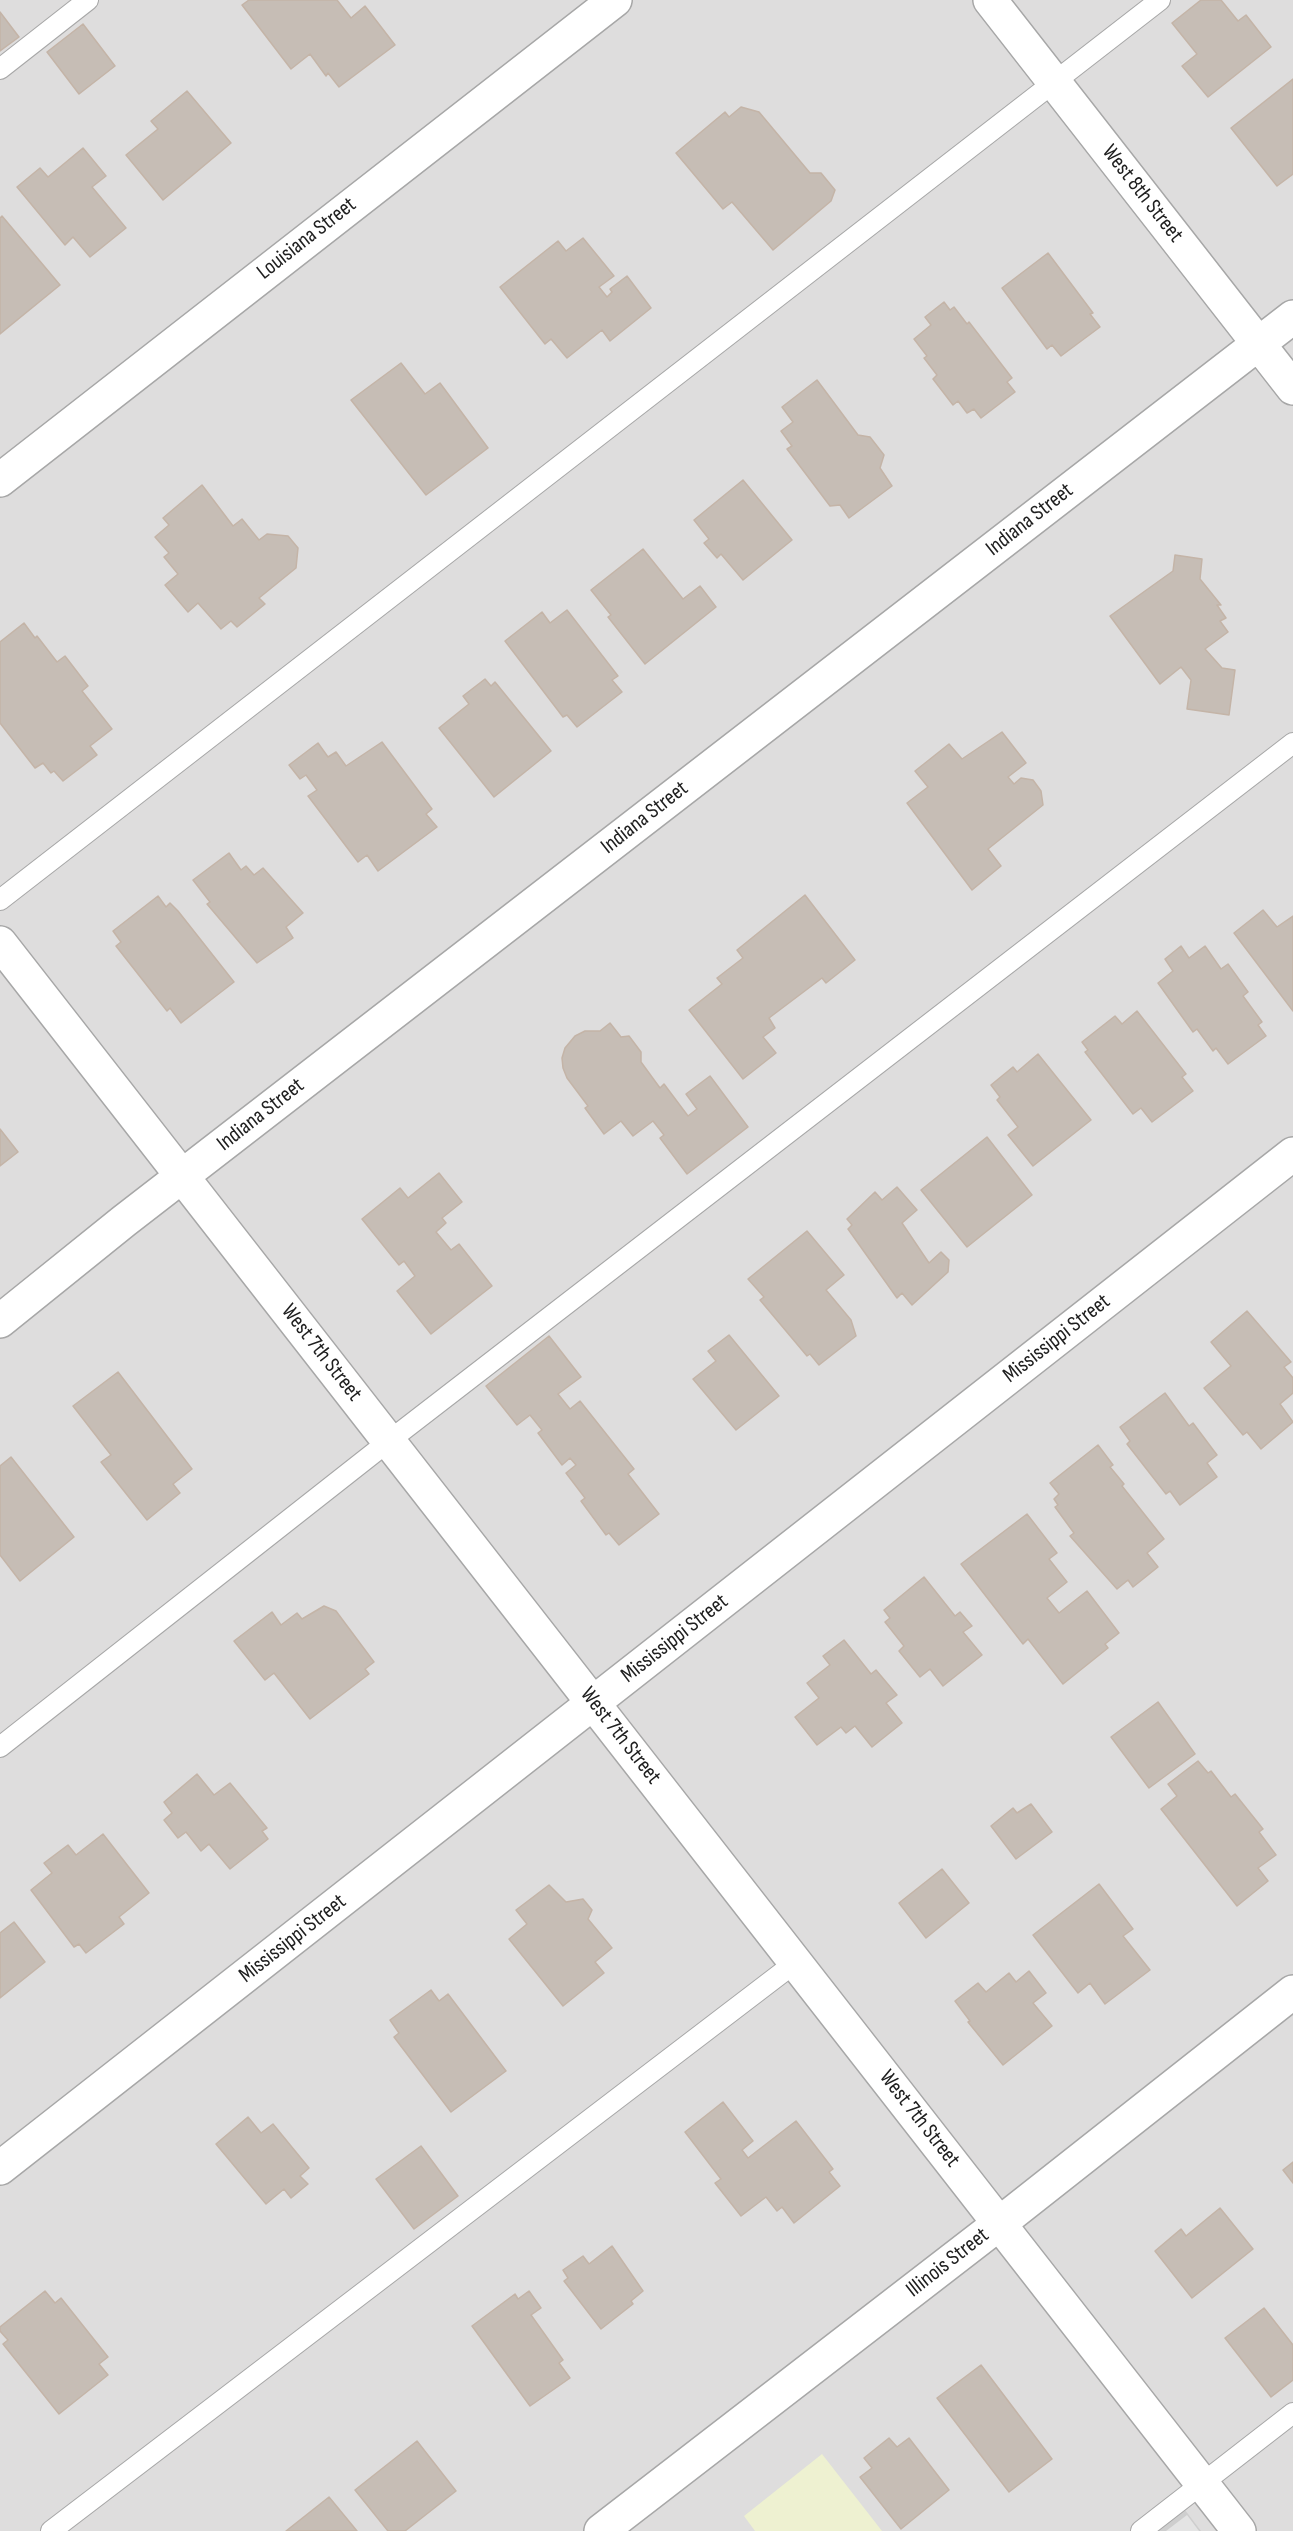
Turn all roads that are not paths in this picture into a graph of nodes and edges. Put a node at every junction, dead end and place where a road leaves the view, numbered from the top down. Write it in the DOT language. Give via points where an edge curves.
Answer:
graph roads {
  1 [pos="88,0"];
  2 [pos="615,0"];
  3 [pos="990,0"];
  4 [pos="1160,0"];
  5 [pos="0,69"];
  6 [pos="1054,82"];
  7 [pos="1293,317"];
  8 [pos="1258,344"];
  9 [pos="1293,388"];
  10 [pos="0,480"];
  11 [pos="1293,743"];
  12 [pos="0,900"];
  13 [pos="0,943"];
  14 [pos="1293,1154"];
  15 [pos="183,1176"];
  16 [pos="0,1321"];
  17 [pos="389,1441"];
  18 [pos="593,1703"];
  19 [pos="0,1747"];
  20 [pos="796,1962"];
  21 [pos="1293,1992"];
  22 [pos="0,2168"];
  23 [pos="1000,2223"];
  24 [pos="1293,2413"];
  25 [pos="1202,2484"];
  26 [pos="51,2531"];
  27 [pos="601,2531"];
  28 [pos="1141,2531"];
  29 [pos="1239,2531"];
  1 -- 5 [label="lane"];
  2 -- 10 [label="street, Louisiana Street"];
  3 -- 6 [label="street, West 8th Street"];
  4 -- 6 [label="lane"];
  6 -- 8 [label="street, West 8th Street"];
  6 -- 12 [label="lane"];
  7 -- 8 [label="street, Indiana Street"];
  8 -- 9 [label="street, West 8th Street"];
  8 -- 15 [label="street, Indiana Street"];
  11 -- 17 [label="lane"];
  13 -- 15 [label="street, West 7th Street"];
  14 -- 18 [label="street, Mississippi Street"];
  15 -- 16 [label="street, Indiana Street"];
  15 -- 17 [label="street, West 7th Street"];
  17 -- 18 [label="street, West 7th Street"];
  17 -- 19 [label="lane"];
  18 -- 20 [label="street, West 7th Street"];
  18 -- 22 [label="street, Mississippi Street"];
  20 -- 23 [label="street, West 7th Street"];
  20 -- 26 [label="lane"];
  21 -- 23 [label="street, Illinois Street"];
  23 -- 25 [label="street, West 7th Street"];
  23 -- 27 [label="street, Illinois Street"];
  24 -- 25 [label="lane"];
  25 -- 28 [label="lane"];
  25 -- 29 [label="street, West 7th Street"];
}
